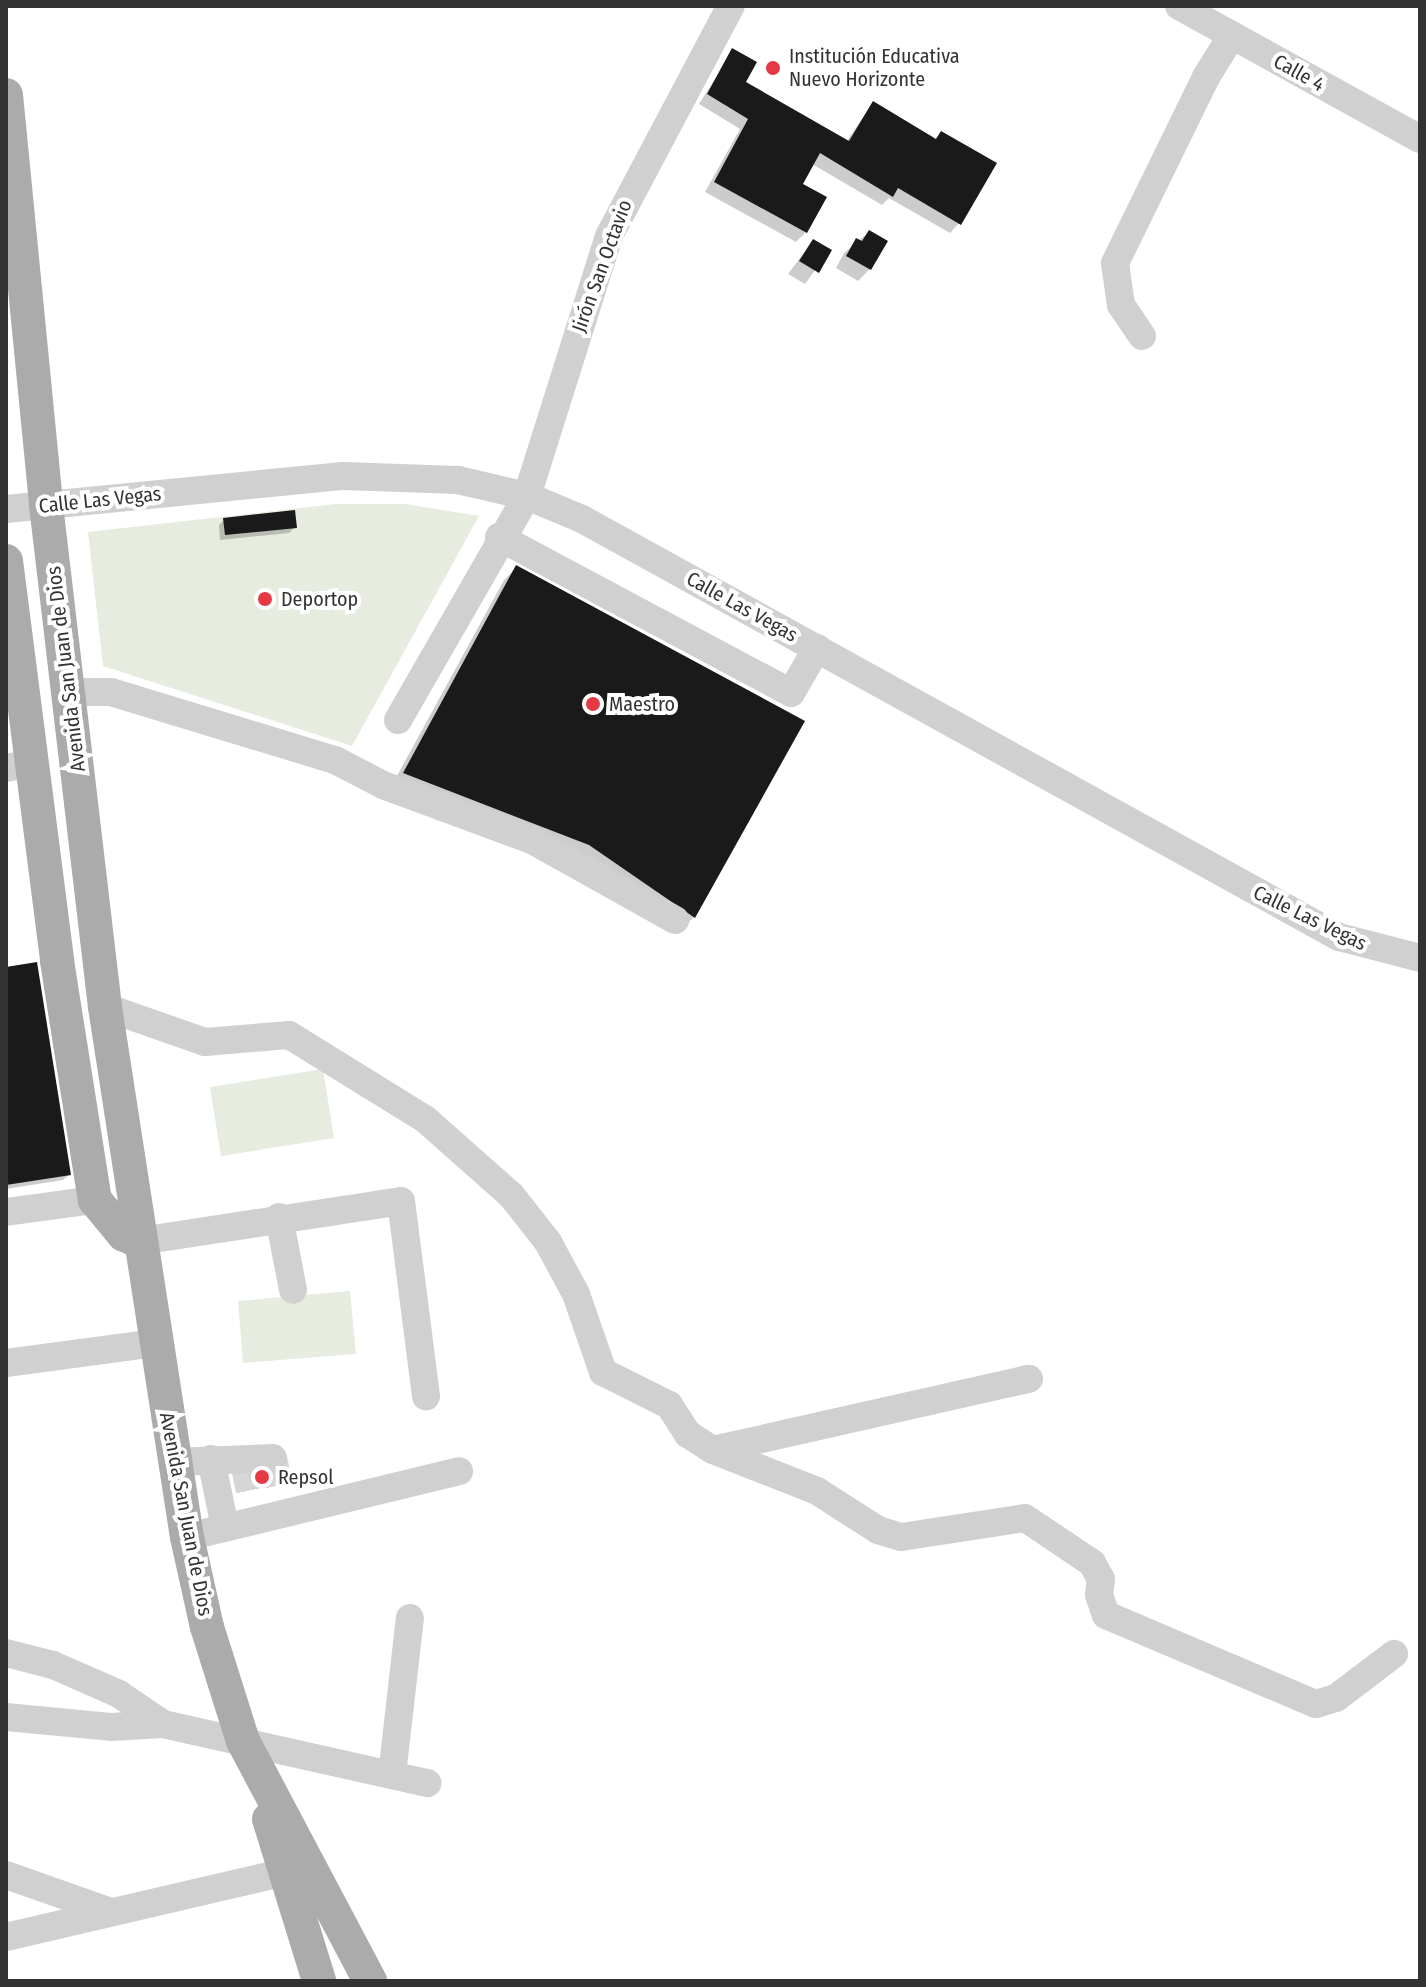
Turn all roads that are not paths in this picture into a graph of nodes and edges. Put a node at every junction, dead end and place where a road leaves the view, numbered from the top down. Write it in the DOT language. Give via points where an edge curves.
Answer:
graph roads {
  1 [pos="731,6"];
  2 [pos="1179,6"];
  3 [pos="1232,35"];
  4 [pos="6,95"];
  5 [pos="1420,139"];
  6 [pos="1142,336"];
  7 [pos="527,496"];
  8 [pos="46,505"];
  9 [pos="6,509"];
  10 [pos="499,537"];
  11 [pos="6,561"];
  12 [pos="817,648"];
  13 [pos="69,692"];
  14 [pos="398,720"];
  15 [pos="19,766"];
  16 [pos="675,920"];
  17 [pos="1420,958"];
  18 [pos="105,1007"];
  19 [pos="95,1200"];
  20 [pos="6,1212"];
  21 [pos="279,1217"];
  22 [pos="140,1241"];
  23 [pos="293,1290"];
  24 [pos="155,1343"];
  25 [pos="6,1363"];
  26 [pos="1029,1379"];
  27 [pos="426,1396"];
  28 [pos="713,1450"];
  29 [pos="273,1458"];
  30 [pos="211,1459"];
  31 [pos="174,1462"];
  32 [pos="459,1471"];
  33 [pos="225,1527"];
  34 [pos="187,1537"];
  35 [pos="410,1618"];
  36 [pos="6,1653"];
  37 [pos="1394,1654"];
  38 [pos="6,1717"];
  39 [pos="163,1724"];
  40 [pos="243,1741"];
  41 [pos="392,1775"];
  42 [pos="260,1779"];
  43 [pos="428,1783"];
  44 [pos="282,1873"];
  45 [pos="6,1875"];
  46 [pos="108,1911"];
  47 [pos="6,1937"];
  48 [pos="319,1981"];
  49 [pos="370,1981"];
  1 -- 7 [label="street, Jirón San Octavio" via="609,236"];
  2 -- 3 [label="street, Calle 4"];
  3 -- 5 [label="street, Calle 4"];
  3 -- 6 [label="street" via="1115,263 1121,305"];
  4 -- 8 [label="main road, Avenida San Juan de Dios"];
  7 -- 8 [label="street, Calle Las Vegas" via="458,480 343,476"];
  7 -- 10 [label="street, Jirón San Octavio"];
  7 -- 12 [label="street, Calle Las Vegas" via="582,519"];
  8 -- 9 [label="street, Calle Las Vegas"];
  8 -- 13 [label="main road, Avenida San Juan de Dios"];
  10 -- 12 [label="street" via="791,693"];
  10 -- 14 [label="street, Jirón San Octavio"];
  11 -- 15 [label="main road"];
  12 -- 17 [label="street, Calle Las Vegas" via="1339,937"];
  13 -- 16 [label="street" via="111,692 335,760 383,785 532,840"];
  13 -- 18 [label="main road, Avenida San Juan de Dios"];
  15 -- 19 [label="main road"];
  18 -- 22 [label="main road, Avenida San Juan de Dios"];
  18 -- 28 [label="street" via="205,1042 289,1035 425,1119 511,1195 548,1242 576,1294 603,1372 669,1405 688,1434"];
  19 -- 20 [label="street"];
  19 -- 22 [label="main road" via="124,1235"];
  21 -- 22 [label="street"];
  21 -- 23 [label="street"];
  21 -- 27 [label="street" via="401,1201"];
  22 -- 24 [label="main road, Avenida San Juan de Dios"];
  24 -- 25 [label="street"];
  24 -- 31 [label="main road, Avenida San Juan de Dios"];
  26 -- 28 [label="street"];
  28 -- 37 [label="street" via="817,1491 878,1530 901,1537 1025,1518 1092,1563 1101,1579 1099,1595 1106,1615 1316,1704 1336,1698"];
  29 -- 30 [label="street"];
  30 -- 31 [label="street"];
  30 -- 33 [label="street"];
  31 -- 34 [label="main road, Avenida San Juan de Dios"];
  32 -- 33 [label="street" via="253,1508"];
  33 -- 34 [label="street"];
  34 -- 40 [label="main road, Avenida San Juan de Dios" via="207,1627"];
  35 -- 41 [label="street"];
  36 -- 39 [label="street" via="53,1665 119,1694"];
  38 -- 39 [label="street" via="111,1727"];
  39 -- 40 [label="street"];
  40 -- 41 [label="street"];
  40 -- 42 [label="main road, Avenida San Juan de Dios"];
  41 -- 43 [label="street"];
  42 -- 44 [label="main road, Avenida San Juan de Dios"];
  42 -- 49 [label="main road, Avenida San Juan de Dios"];
  44 -- 46 [label="street"];
  44 -- 48 [label="main road, Avenida San Juan de Dios"];
  45 -- 46 [label="street"];
  46 -- 47 [label="street"];
}
